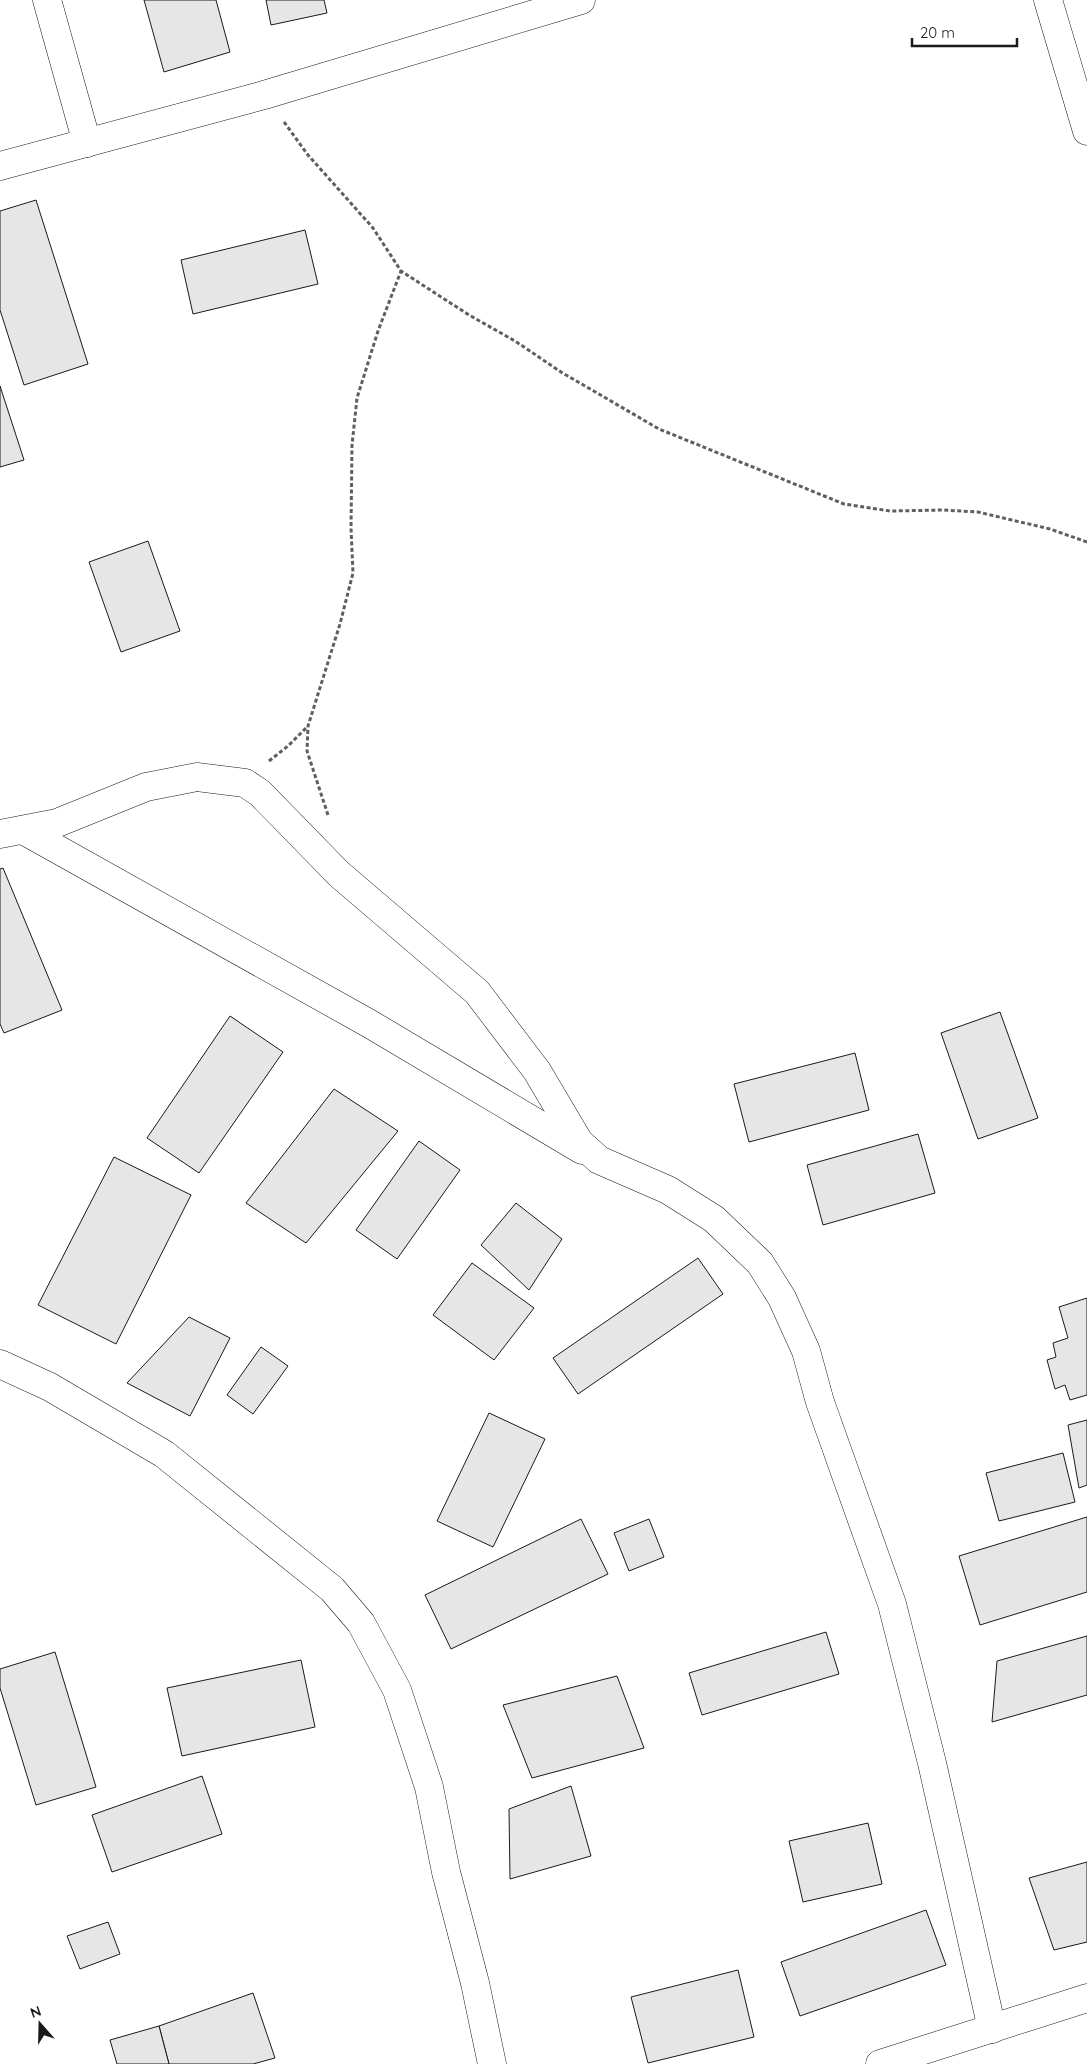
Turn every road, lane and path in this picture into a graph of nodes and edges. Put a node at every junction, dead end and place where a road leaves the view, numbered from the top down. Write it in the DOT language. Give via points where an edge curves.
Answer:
graph roads {
  1 [pos="47,0"];
  2 [pos="581,0"];
  3 [pos="1048,0"];
  4 [pos="264,95"];
  5 [pos="1087,131"];
  6 [pos="87,143"];
  7 [pos="0,166"];
  8 [pos="401,271"];
  9 [pos="1087,542"];
  10 [pos="308,726"];
  11 [pos="245,783"];
  12 [pos="329,818"];
  13 [pos="12,832"];
  14 [pos="598,1160"];
  15 [pos="0,1364"];
  16 [pos="1087,1998"];
  17 [pos="992,2029"];
  18 [pos="492,2064"];
  19 [pos="880,2064"];
  1 -- 6 [label="street"];
  2 -- 4 [label="street"];
  3 -- 5 [label="street"];
  4 -- 6 [label="street"];
  4 -- 8 [label="path" via="308,155 373,228"];
  6 -- 7 [label="street"];
  8 -- 9 [label="path" via="560,372 659,429 844,504 890,511 978,512 1050,529"];
  8 -- 10 [label="path" via="357,398 352,454 353,573"];
  10 -- 11 [label="path"];
  10 -- 12 [label="path" via="308,751"];
  11 -- 13 [label="street" via="197,777 146,787 57,823"];
  11 -- 14 [label="street" via="260,793 339,874 477,992 538,1071 579,1142"];
  13 -- 14 [label="street" via="370,1024"];
  14 -- 17 [label="street" via="668,1190 714,1218 760,1263 782,1298 806,1351 826,1421 892,1604 932,1763"];
  15 -- 18 [label="street" via="50,1387 164,1454 332,1589 360,1623 397,1690 429,1787"];
  16 -- 17 [label="street"];
  17 -- 19 [label="street"];
}
